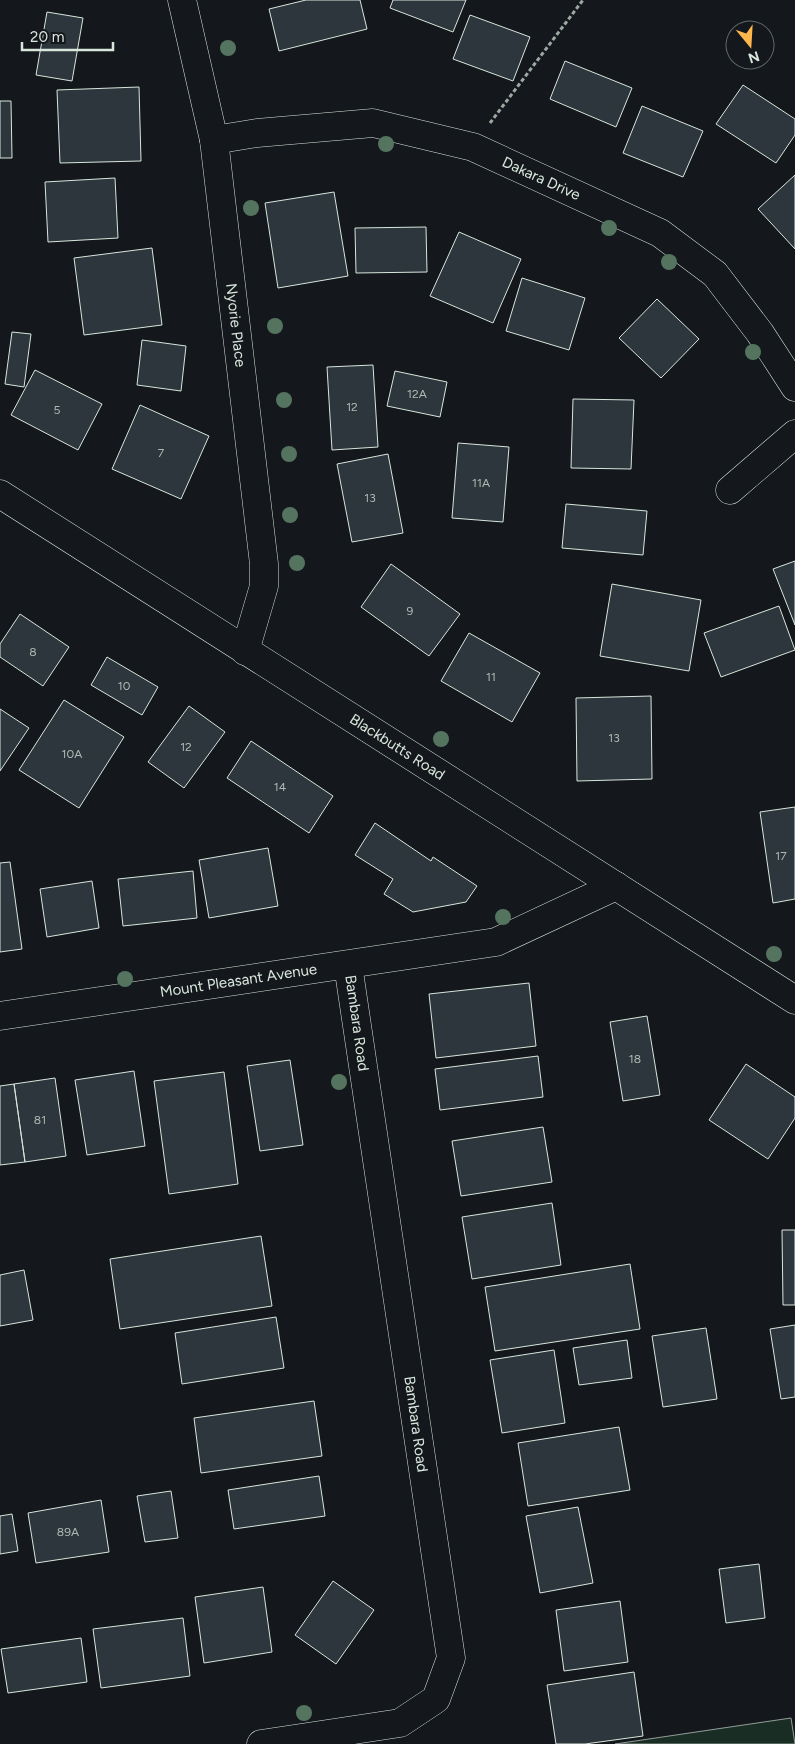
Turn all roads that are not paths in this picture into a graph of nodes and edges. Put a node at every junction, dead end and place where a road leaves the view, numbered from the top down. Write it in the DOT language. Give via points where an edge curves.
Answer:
graph roads {
  1 [pos="182,0"];
  2 [pos="214,140"];
  3 [pos="795,387"];
  4 [pos="795,434"];
  5 [pos="730,490"];
  6 [pos="0,494"];
  7 [pos="245,651"];
  8 [pos="616,886"];
  9 [pos="348,965"];
  10 [pos="795,1000"];
  11 [pos="0,1016"];
  12 [pos="261,1744"];
  1 -- 2 [label="street, Nyorie Place"];
  2 -- 3 [label="street, Dakara Drive" via="373,123 473,147 660,234 714,274 760,333"];
  2 -- 7 [label="street, Nyorie Place" via="264,564 264,586"];
  4 -- 5 [label="street"];
  6 -- 7 [label="street, Blackbutts Road"];
  7 -- 8 [label="street, Blackbutts Road"];
  8 -- 9 [label="street, Mount Pleasant Avenue" via="496,942"];
  8 -- 10 [label="street, Blackbutts Road"];
  9 -- 11 [label="street, Mount Pleasant Avenue"];
  9 -- 12 [label="street, Bambara Road" via="451,1658 436,1699 400,1723"];
}
